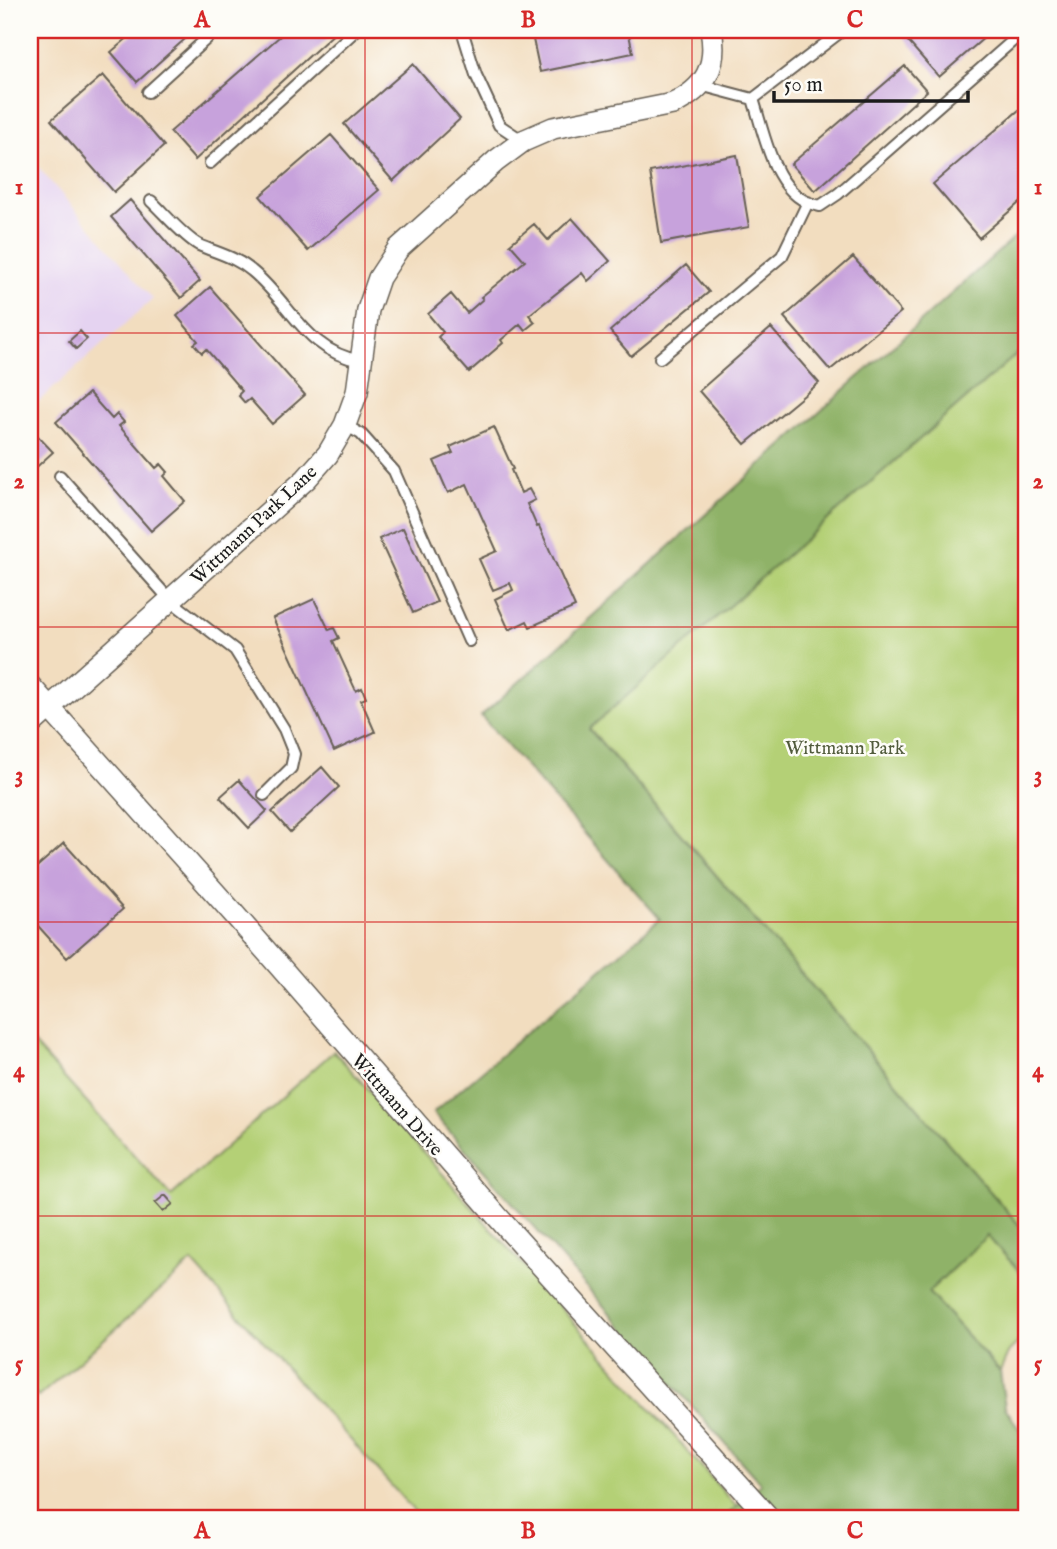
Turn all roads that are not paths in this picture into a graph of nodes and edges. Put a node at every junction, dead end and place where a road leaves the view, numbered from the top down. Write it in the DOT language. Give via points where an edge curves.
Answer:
graph roads {
  1 [pos="216,30"];
  2 [pos="356,30"];
  3 [pos="462,30"];
  4 [pos="711,30"];
  5 [pos="843,30"];
  6 [pos="1025,30"];
  7 [pos="700,85"];
  8 [pos="148,92"];
  9 [pos="753,99"];
  10 [pos="523,142"];
  11 [pos="210,163"];
  12 [pos="151,201"];
  13 [pos="808,202"];
  14 [pos="660,358"];
  15 [pos="361,362"];
  16 [pos="345,425"];
  17 [pos="60,476"];
  18 [pos="170,600"];
  19 [pos="468,641"];
  20 [pos="30,686"];
  21 [pos="49,708"];
  22 [pos="30,725"];
  23 [pos="264,795"];
  24 [pos="770,1519"];
  1 -- 8 [label="lane"];
  2 -- 11 [label="lane"];
  3 -- 10 [label="lane" via="499,125"];
  4 -- 7 [label="street" via="712,65"];
  5 -- 9 [label="lane"];
  6 -- 13 [label="lane" via="838,194 820,205"];
  7 -- 9 [label="lane"];
  7 -- 10 [label="street, Wittmann Park Lane" via="673,104 553,128"];
  9 -- 13 [label="lane" via="781,178"];
  10 -- 15 [label="street, Wittmann Park Lane" via="398,250 379,278 368,310"];
  12 -- 15 [label="lane" via="197,244 250,269 316,342 332,353"];
  13 -- 14 [label="lane" via="782,256"];
  15 -- 16 [label="street, Wittmann Park Lane" via="357,392"];
  16 -- 18 [label="street, Wittmann Park Lane" via="306,479"];
  16 -- 19 [label="lane" via="361,434 394,471"];
  17 -- 18 [label="lane"];
  18 -- 21 [label="street, Wittmann Park Lane"];
  18 -- 23 [label="lane" via="235,650 284,729 294,754 291,768"];
  20 -- 21 [label="street, Wittmann Drive"];
  21 -- 22 [label="street, Wittmann Park Lane"];
  21 -- 24 [label="street, Wittmann Drive"];
}
